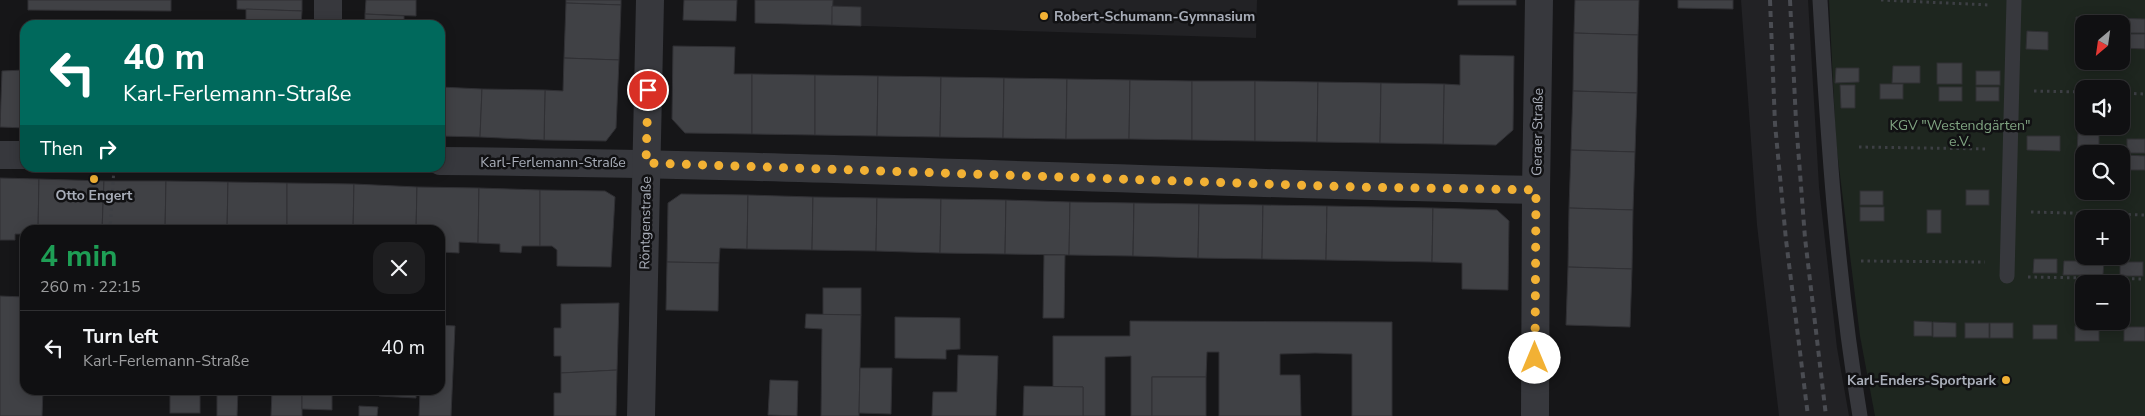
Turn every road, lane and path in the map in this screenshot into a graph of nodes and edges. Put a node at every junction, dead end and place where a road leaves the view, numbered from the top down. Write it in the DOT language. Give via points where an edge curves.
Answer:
graph roads {
  1 [pos="328,0"];
  2 [pos="650,0"];
  3 [pos="1540,0"];
  4 [pos="1820,0"];
  5 [pos="1881,0"];
  6 [pos="2014,3"];
  7 [pos="328,20"];
  8 [pos="2012,90"];
  9 [pos="2075,92"];
  10 [pos="2130,93"];
  11 [pos="2145,94"];
  12 [pos="1859,147"];
  13 [pos="2010,149"];
  14 [pos="0,155"];
  15 [pos="20,155"];
  16 [pos="445,161"];
  17 [pos="646,163"];
  18 [pos="114,172"];
  19 [pos="1536,190"];
  20 [pos="2009,212"];
  21 [pos="2145,215"];
  22 [pos="110,225"];
  23 [pos="1858,261"];
  24 [pos="2007,269"];
  25 [pos="2145,279"];
  26 [pos="1535,415"];
  27 [pos="641,416"];
  28 [pos="1860,416"];
  1 -- 7 [label="street"];
  2 -- 17 [label="street, Röntgenstraße"];
  3 -- 19 [label="street, Geraer Straße"];
  4 -- 28 [label="lane" via="1830,175 1848,342"];
  5 -- 6 [label="path"];
  6 -- 8 [label="lane"];
  8 -- 9 [label="path"];
  8 -- 13 [label="lane"];
  10 -- 11 [label="path"];
  12 -- 13 [label="path"];
  13 -- 20 [label="lane"];
  14 -- 15 [label="street"];
  16 -- 17 [label="street, Karl-Ferlemann-Straße"];
  17 -- 19 [label="street, Karl-Ferlemann-Straße" via="1354,187"];
  17 -- 27 [label="street, Röntgenstraße"];
  18 -- 22 [label="path"];
  19 -- 26 [label="street, Geraer Straße"];
  20 -- 21 [label="path"];
  20 -- 24 [label="lane"];
  23 -- 24 [label="path"];
  24 -- 25 [label="path"];
}
